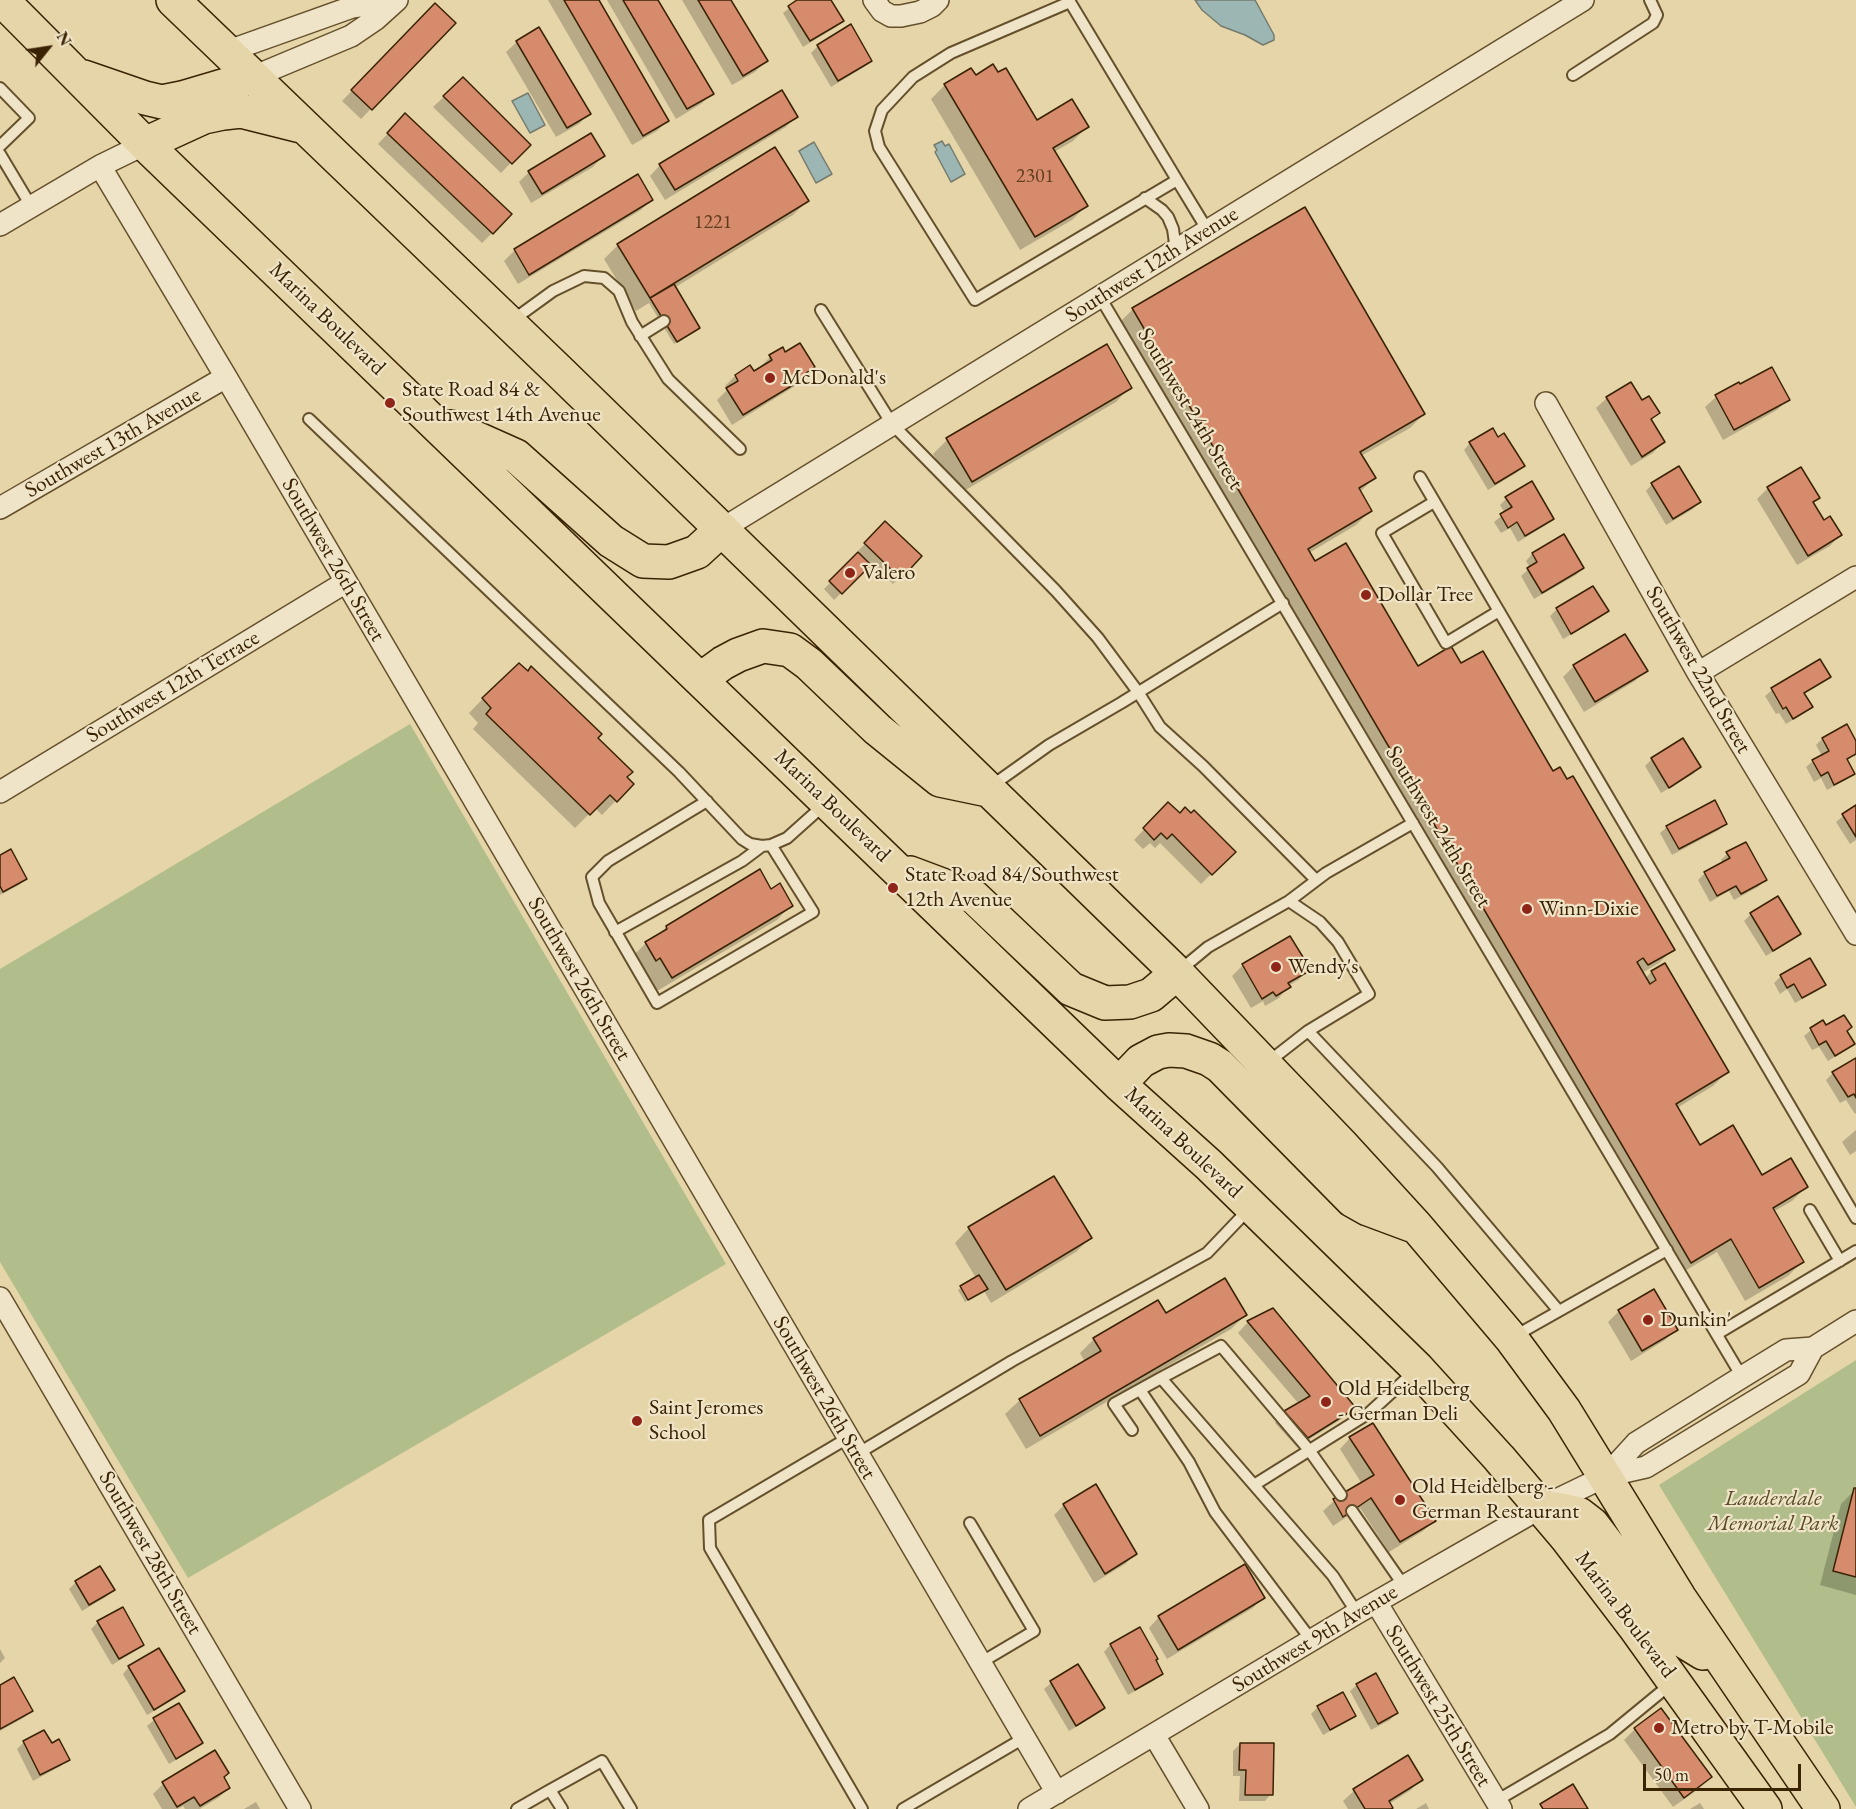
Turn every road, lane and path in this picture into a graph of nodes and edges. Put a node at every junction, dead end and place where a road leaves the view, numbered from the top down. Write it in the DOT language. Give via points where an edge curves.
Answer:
graph roads {
  1 [pos="2,0"];
  2 [pos="173,0"];
  3 [pos="873,0"];
  4 [pos="938,0"];
  5 [pos="1583,0"];
  6 [pos="1650,0"];
  7 [pos="226,52"];
  8 [pos="77,75"];
  9 [pos="1573,75"];
  10 [pos="253,77"];
  11 [pos="0,88"];
  12 [pos="303,127"];
  13 [pos="145,144"];
  14 [pos="0,146"];
  15 [pos="0,154"];
  16 [pos="100,166"];
  17 [pos="1177,180"];
  18 [pos="1145,198"];
  19 [pos="32,206"];
  20 [pos="0,225"];
  21 [pos="1208,231"];
  22 [pos="1176,250"];
  23 [pos="1100,297"];
  24 [pos="821,310"];
  25 [pos="664,321"];
  26 [pos="508,324"];
  27 [pos="640,336"];
  28 [pos="226,377"];
  29 [pos="1546,403"];
  30 [pos="430,417"];
  31 [pos="309,419"];
  32 [pos="892,424"];
  33 [pos="740,449"];
  34 [pos="1420,477"];
  35 [pos="1434,502"];
  36 [pos="0,508"];
  37 [pos="722,529"];
  38 [pos="1856,577"];
  39 [pos="346,582"];
  40 [pos="1283,603"];
  41 [pos="1498,611"];
  42 [pos="1698,673"];
  43 [pos="701,679"];
  44 [pos="1138,692"];
  45 [pos="988,789"];
  46 [pos="0,792"];
  47 [pos="707,801"];
  48 [pos="827,802"];
  49 [pos="1413,823"];
  50 [pos="767,846"];
  51 [pos="897,868"];
  52 [pos="1316,880"];
  53 [pos="1289,901"];
  54 [pos="615,932"];
  55 [pos="1856,934"];
  56 [pos="1177,973"];
  57 [pos="1308,1031"];
  58 [pos="1265,1064"];
  59 [pos="1119,1084"];
  60 [pos="1251,1206"];
  61 [pos="1810,1210"];
  62 [pos="1856,1218"];
  63 [pos="1416,1226"];
  64 [pos="1667,1250"];
  65 [pos="1856,1251"];
  66 [pos="1840,1261"];
  67 [pos="0,1298"];
  68 [pos="1558,1310"];
  69 [pos="1856,1321"];
  70 [pos="1717,1334"];
  71 [pos="1511,1338"];
  72 [pos="1813,1348"];
  73 [pos="1418,1369"];
  74 [pos="1742,1377"];
  75 [pos="1161,1378"];
  76 [pos="1140,1390"];
  77 [pos="1132,1430"];
  78 [pos="852,1446"];
  79 [pos="1308,1450"];
  80 [pos="1606,1476"];
  81 [pos="1254,1485"];
  82 [pos="1341,1495"];
  83 [pos="1542,1508"];
  84 [pos="1352,1511"];
  85 [pos="970,1523"];
  86 [pos="1404,1586"];
  87 [pos="1376,1602"];
  88 [pos="1357,1613"];
  89 [pos="1312,1641"];
  90 [pos="980,1663"];
  91 [pos="1726,1668"];
  92 [pos="1674,1681"];
  93 [pos="1154,1734"];
  94 [pos="1024,1738"];
  95 [pos="550,1790"];
  96 [pos="1056,1793"];
  97 [pos="1499,1805"];
  98 [pos="300,1809"];
  99 [pos="517,1809"];
  100 [pos="561,1809"];
  101 [pos="631,1809"];
  102 [pos="861,1809"];
  103 [pos="903,1809"];
  104 [pos="1029,1809"];
  105 [pos="1198,1809"];
  106 [pos="1766,1809"];
  107 [pos="1823,1809"];
  1 -- 8 [label="main road, Marina Boulevard"];
  2 -- 7 [label="main road"];
  3 -- 4 [label="street" via="891,16 920,12"];
  5 -- 21 [label="street, Southwest 12th Avenue"];
  6 -- 9 [label="lane" via="1657,15 1653,23"];
  7 -- 10 [label="main road"];
  7 -- 10 [label="street" via="352,7 397,0 351,36"];
  8 -- 10 [label="main road" via="162,102"];
  8 -- 13 [label="main road, Marina Boulevard"];
  10 -- 12 [label="main road"];
  11 -- 14 [label="lane" via="29,118"];
  12 -- 13 [label="main road" via="241,111 204,117"];
  12 -- 26 [label="main road"];
  13 -- 16 [label="street"];
  13 -- 30 [label="main road, Marina Boulevard"];
  15 -- 19 [label="lane"];
  16 -- 19 [label="street"];
  16 -- 28 [label="street, Southwest 26th Street"];
  17 -- 18 [label="lane"];
  17 -- 18 [label="lane" via="1070,2 951,53 922,71 882,110 875,131 879,147 975,300"];
  17 -- 21 [label="lane"];
  18 -- 22 [label="lane" via="1168,218"];
  19 -- 20 [label="street"];
  21 -- 22 [label="street, Southwest 12th Avenue"];
  22 -- 23 [label="street, Southwest 12th Avenue"];
  23 -- 32 [label="street, Southwest 12th Avenue"];
  23 -- 40 [label="lane, Southwest 24th Street"];
  24 -- 32 [label="lane"];
  25 -- 27 [label="lane"];
  26 -- 27 [label="lane" via="553,291 584,276 604,278 619,291"];
  26 -- 37 [label="main road"];
  27 -- 33 [label="lane" via="668,379"];
  28 -- 36 [label="street, Southwest 13th Avenue"];
  28 -- 39 [label="street, Southwest 26th Street"];
  29 -- 42 [label="street, Southwest 22nd Street"];
  30 -- 37 [label="main road" via="516,456 611,541 643,561 669,562 697,552"];
  30 -- 43 [label="main road, Marina Boulevard"];
  31 -- 47 [label="lane"];
  32 -- 37 [label="street, Southwest 12th Avenue"];
  32 -- 44 [label="lane" via="1056,591"];
  34 -- 35 [label="lane"];
  35 -- 41 [label="lane"];
  35 -- 41 [label="lane" via="1382,533 1446,644"];
  37 -- 45 [label="main road"];
  38 -- 42 [label="street"];
  39 -- 46 [label="street, Southwest 12th Terrace"];
  39 -- 78 [label="street, Southwest 26th Street"];
  40 -- 44 [label="lane"];
  40 -- 49 [label="lane, Southwest 24th Street"];
  41 -- 62 [label="lane"];
  42 -- 55 [label="street, Southwest 22nd Street"];
  43 -- 45 [label="main road" via="738,655 763,646 790,650 940,780"];
  43 -- 48 [label="main road, Marina Boulevard"];
  44 -- 45 [label="lane" via="1048,745"];
  44 -- 52 [label="lane" via="1160,727"];
  45 -- 56 [label="main road"];
  47 -- 50 [label="lane" via="742,839"];
  47 -- 54 [label="lane" via="608,861 592,877 599,903"];
  48 -- 50 [label="lane" via="787,838"];
  48 -- 51 [label="main road, Marina Boulevard"];
  49 -- 52 [label="lane"];
  49 -- 64 [label="lane, Southwest 24th Street"];
  50 -- 54 [label="lane"];
  50 -- 54 [label="lane" via="813,912 657,1003"];
  51 -- 56 [label="main road" via="974,897 1071,989 1105,1003 1130,1002 1151,995"];
  51 -- 59 [label="main road, Marina Boulevard"];
  52 -- 53 [label="lane"];
  53 -- 56 [label="lane" via="1208,947"];
  53 -- 57 [label="lane" via="1320,922 1338,942 1369,994"];
  56 -- 58 [label="main road"];
  57 -- 58 [label="lane"];
  57 -- 68 [label="lane" via="1437,1167"];
  58 -- 63 [label="main road"];
  59 -- 60 [label="main road, Marina Boulevard"];
  59 -- 63 [label="main road" via="1141,1061 1158,1052 1186,1051 1209,1059 1352,1200"];
  60 -- 73 [label="main road, Marina Boulevard"];
  60 -- 78 [label="lane" via="1207,1253"];
  61 -- 66 [label="lane"];
  63 -- 71 [label="main road"];
  64 -- 68 [label="lane"];
  64 -- 70 [label="lane, Southwest 24th Street"];
  65 -- 66 [label="lane"];
  66 -- 70 [label="lane"];
  67 -- 98 [label="street, Southwest 28th Street"];
  68 -- 71 [label="lane"];
  69 -- 72 [label="street, Southwest 9th Avenue"];
  70 -- 74 [label="lane, Southwest 24th Street"];
  71 -- 80 [label="main road"];
  72 -- 74 [label="street, Southwest 9th Avenue" via="1786,1350"];
  72 -- 80 [label="street, Southwest 9th Avenue" via="1799,1374 1646,1467"];
  73 -- 79 [label="lane" via="1370,1413"];
  73 -- 83 [label="main road, Marina Boulevard"];
  74 -- 80 [label="street, Southwest 9th Avenue" via="1636,1443"];
  75 -- 76 [label="lane"];
  75 -- 79 [label="lane" via="1221,1346"];
  75 -- 81 [label="lane"];
  76 -- 77 [label="lane" via="1114,1404"];
  76 -- 89 [label="lane" via="1189,1462 1215,1512"];
  78 -- 90 [label="street, Southwest 26th Street"];
  78 -- 102 [label="lane" via="709,1520 710,1548"];
  79 -- 81 [label="lane"];
  79 -- 82 [label="lane"];
  80 -- 83 [label="street, Southwest 9th Avenue"];
  80 -- 91 [label="main road"];
  81 -- 88 [label="lane" via="1332,1576"];
  83 -- 86 [label="street, Southwest 9th Avenue"];
  83 -- 91 [label="main road" via="1579,1514 1592,1524 1680,1639"];
  83 -- 92 [label="main road, Marina Boulevard"];
  84 -- 86 [label="lane"];
  85 -- 90 [label="lane" via="1034,1631"];
  86 -- 87 [label="street, Southwest 9th Avenue"];
  87 -- 88 [label="street, Southwest 9th Avenue"];
  87 -- 97 [label="street, Southwest 25th Street"];
  88 -- 89 [label="street, Southwest 9th Avenue"];
  89 -- 93 [label="street, Southwest 9th Avenue"];
  90 -- 94 [label="street, Southwest 26th Street"];
  91 -- 107 [label="main road"];
  92 -- 97 [label="lane" via="1611,1734"];
  92 -- 106 [label="main road, Marina Boulevard"];
  93 -- 96 [label="street, Southwest 9th Avenue"];
  93 -- 105 [label="street"];
  94 -- 96 [label="street, Southwest 26th Street"];
  94 -- 103 [label="lane"];
  95 -- 99 [label="lane"];
  95 -- 100 [label="lane"];
  95 -- 101 [label="lane" via="602,1761"];
  96 -- 104 [label="street, Southwest 9th Avenue"];
}
